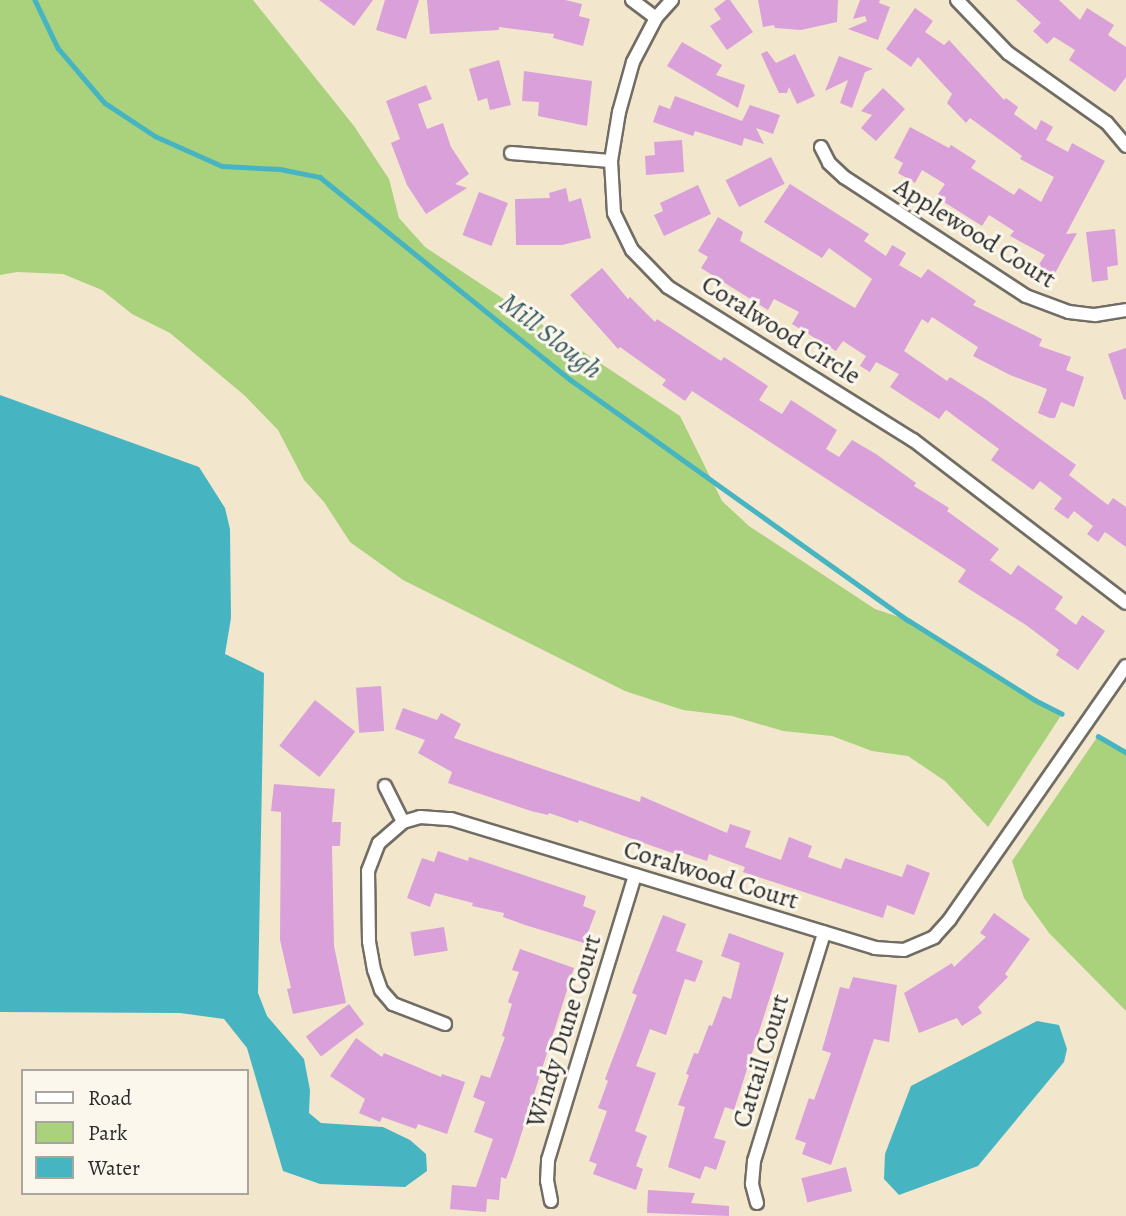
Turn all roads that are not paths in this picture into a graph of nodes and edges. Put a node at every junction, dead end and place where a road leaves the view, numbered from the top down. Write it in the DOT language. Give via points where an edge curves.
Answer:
graph roads {
  1 [pos="632,0"];
  2 [pos="672,0"];
  3 [pos="957,0"];
  4 [pos="656,18"];
  5 [pos="1126,146"];
  6 [pos="821,147"];
  7 [pos="511,153"];
  8 [pos="611,161"];
  9 [pos="1126,310"];
  10 [pos="1126,603"];
  11 [pos="1126,666"];
  12 [pos="385,786"];
  13 [pos="403,822"];
  14 [pos="635,875"];
  15 [pos="824,933"];
  16 [pos="445,1024"];
  17 [pos="551,1201"];
  18 [pos="757,1203"];
  1 -- 4 [label="street"];
  2 -- 4 [label="street, Coralwood Circle"];
  3 -- 5 [label="street" via="1008,53 1107,123"];
  4 -- 8 [label="street, Coralwood Circle" via="634,62 618,112"];
  6 -- 9 [label="street, Applewood Court" via="844,177 1026,296 1069,312 1095,315"];
  7 -- 8 [label="street"];
  8 -- 10 [label="street, Coralwood Circle" via="614,213 632,250 668,287 914,440"];
  11 -- 15 [label="street, Coralwood Court" via="934,937 894,951"];
  12 -- 13 [label="street"];
  13 -- 14 [label="street, Coralwood Court" via="419,817 451,819"];
  13 -- 16 [label="street" via="379,843 368,871 374,970 393,1004"];
  14 -- 15 [label="street, Coralwood Court"];
  14 -- 17 [label="street, Windy Dune Court" via="548,1160"];
  15 -- 18 [label="street, Cattail Court" via="754,1161 752,1184"];
}
